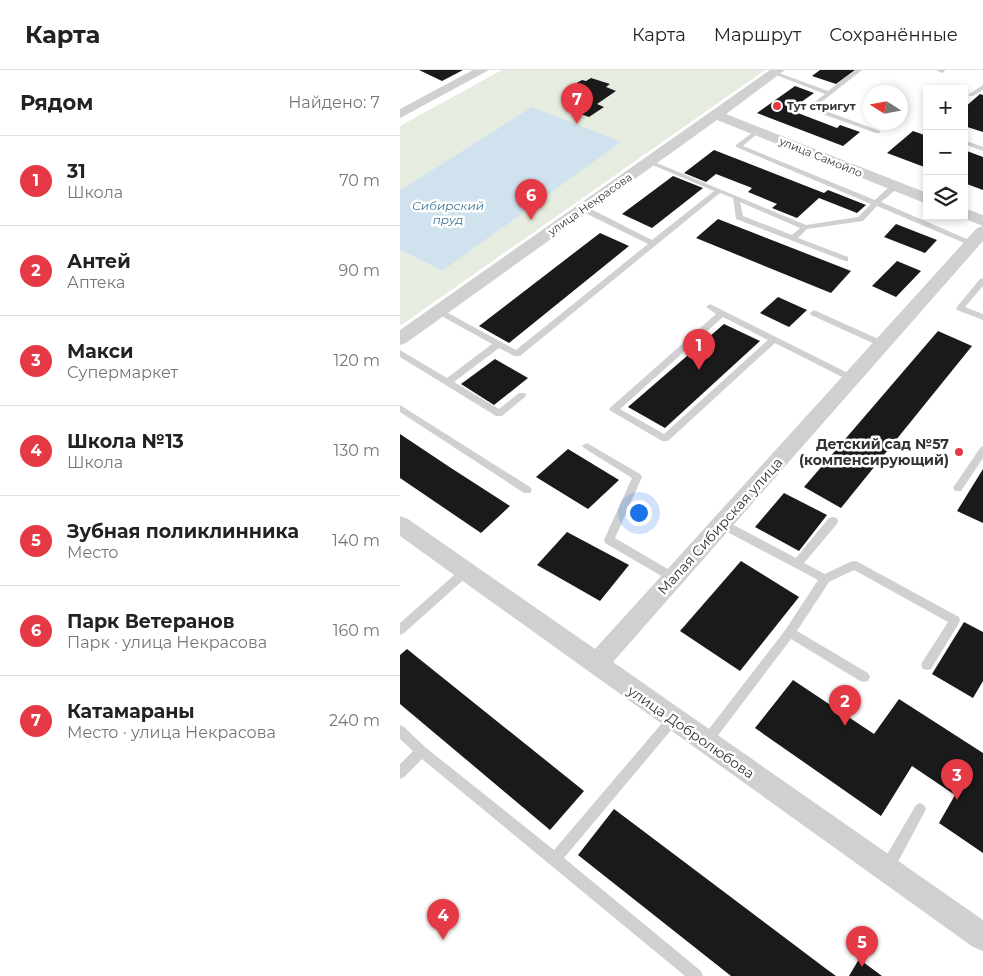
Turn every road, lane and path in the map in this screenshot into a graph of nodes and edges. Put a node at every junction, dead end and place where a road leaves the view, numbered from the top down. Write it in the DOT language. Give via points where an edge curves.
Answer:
graph roads {
  1 [pos="482,70"];
  2 [pos="859,70"];
  3 [pos="777,72"];
  4 [pos="983,87"];
  5 [pos="829,92"];
  6 [pos="971,95"];
  7 [pos="400,114"];
  8 [pos="716,115"];
  9 [pos="757,131"];
  10 [pos="878,132"];
  11 [pos="968,143"];
  12 [pos="983,149"];
  13 [pos="650,162"];
  14 [pos="895,186"];
  15 [pos="719,190"];
  16 [pos="923,196"];
  17 [pos="736,198"];
  18 [pos="876,203"];
  19 [pos="584,209"];
  20 [pos="968,215"];
  21 [pos="983,221"];
  22 [pos="805,227"];
  23 [pos="977,237"];
  24 [pos="792,239"];
  25 [pos="654,244"];
  26 [pos="844,259"];
  27 [pos="983,281"];
  28 [pos="710,307"];
  29 [pos="439,311"];
  30 [pos="722,313"];
  31 [pos="814,313"];
  32 [pos="983,317"];
  33 [pos="400,339"];
  34 [pos="774,339"];
  35 [pos="498,344"];
  36 [pos="882,344"];
  37 [pos="400,353"];
  38 [pos="852,378"];
  39 [pos="448,382"];
  40 [pos="522,395"];
  41 [pos="400,408"];
  42 [pos="587,446"];
  43 [pos="983,450"];
  44 [pos="958,488"];
  45 [pos="527,490"];
  46 [pos="833,521"];
  47 [pos="722,524"];
  48 [pos="400,525"];
  49 [pos="797,564"];
  50 [pos="465,572"];
  51 [pos="674,578"];
  52 [pos="825,579"];
  53 [pos="400,630"];
  54 [pos="790,632"];
  55 [pos="596,665"];
  56 [pos="927,665"];
  57 [pos="864,677"];
  58 [pos="673,719"];
  59 [pos="400,731"];
  60 [pos="706,742"];
  61 [pos="421,751"];
  62 [pos="400,773"];
  63 [pos="920,809"];
  64 [pos="555,859"];
  65 [pos="886,869"];
  66 [pos="983,937"];
  67 [pos="696,976"];
  1 -- 7 [label="street"];
  2 -- 5 [label="lane"];
  3 -- 5 [label="lane"];
  3 -- 8 [label="street, улица Некрасова"];
  4 -- 6 [label="lane"];
  5 -- 10 [label="lane" via="810,108"];
  8 -- 9 [label="street, улица Самойло"];
  8 -- 13 [label="street, улица Некрасова"];
  9 -- 14 [label="street, улица Самойло"];
  9 -- 18 [label="lane" via="738,146"];
  11 -- 12 [label="lane"];
  13 -- 15 [label="lane"];
  13 -- 19 [label="street, улица Некрасова"];
  14 -- 16 [label="street, улица Самойло"];
  14 -- 18 [label="lane"];
  15 -- 17 [label="lane"];
  15 -- 25 [label="lane"];
  17 -- 22 [label="lane"];
  17 -- 24 [label="lane" via="739,217"];
  18 -- 22 [label="lane" via="860,219"];
  18 -- 23 [label="lane"];
  19 -- 25 [label="lane"];
  19 -- 29 [label="street, улица Некрасова"];
  20 -- 21 [label="street"];
  22 -- 24 [label="lane"];
  23 -- 36 [label="street, Малая Сибирская улица"];
  24 -- 26 [label="lane"];
  25 -- 35 [label="lane" via="517,354"];
  27 -- 32 [label="lane" via="960,308"];
  28 -- 30 [label="lane"];
  29 -- 33 [label="street, улица Некрасова"];
  29 -- 35 [label="lane"];
  30 -- 34 [label="lane"];
  30 -- 34 [label="lane" via="614,409 664,439"];
  31 -- 36 [label="lane"];
  34 -- 38 [label="lane"];
  35 -- 39 [label="lane"];
  36 -- 38 [label="street, Малая Сибирская улица"];
  37 -- 39 [label="lane"];
  38 -- 47 [label="street, Малая Сибирская улица"];
  39 -- 40 [label="lane" via="499,414"];
  41 -- 45 [label="lane"];
  42 -- 51 [label="lane" via="637,477 609,540"];
  43 -- 44 [label="lane"];
  46 -- 49 [label="lane"];
  47 -- 49 [label="lane"];
  47 -- 51 [label="street, Малая Сибирская улица"];
  48 -- 50 [label="street, улица Добролюбова"];
  49 -- 52 [label="lane"];
  50 -- 53 [label="lane"];
  50 -- 55 [label="street, улица Добролюбова"];
  51 -- 55 [label="street, Малая Сибирская улица"];
  52 -- 54 [label="lane"];
  52 -- 56 [label="lane" via="854,565 955,620"];
  54 -- 57 [label="lane"];
  54 -- 60 [label="lane"];
  55 -- 58 [label="street, улица Добролюбова"];
  58 -- 60 [label="street, улица Добролюбова"];
  58 -- 64 [label="lane"];
  59 -- 61 [label="lane"];
  60 -- 65 [label="street, улица Добролюбова"];
  61 -- 62 [label="lane"];
  61 -- 64 [label="lane"];
  63 -- 65 [label="lane"];
  64 -- 67 [label="lane"];
  65 -- 66 [label="street, улица Добролюбова"];
}
